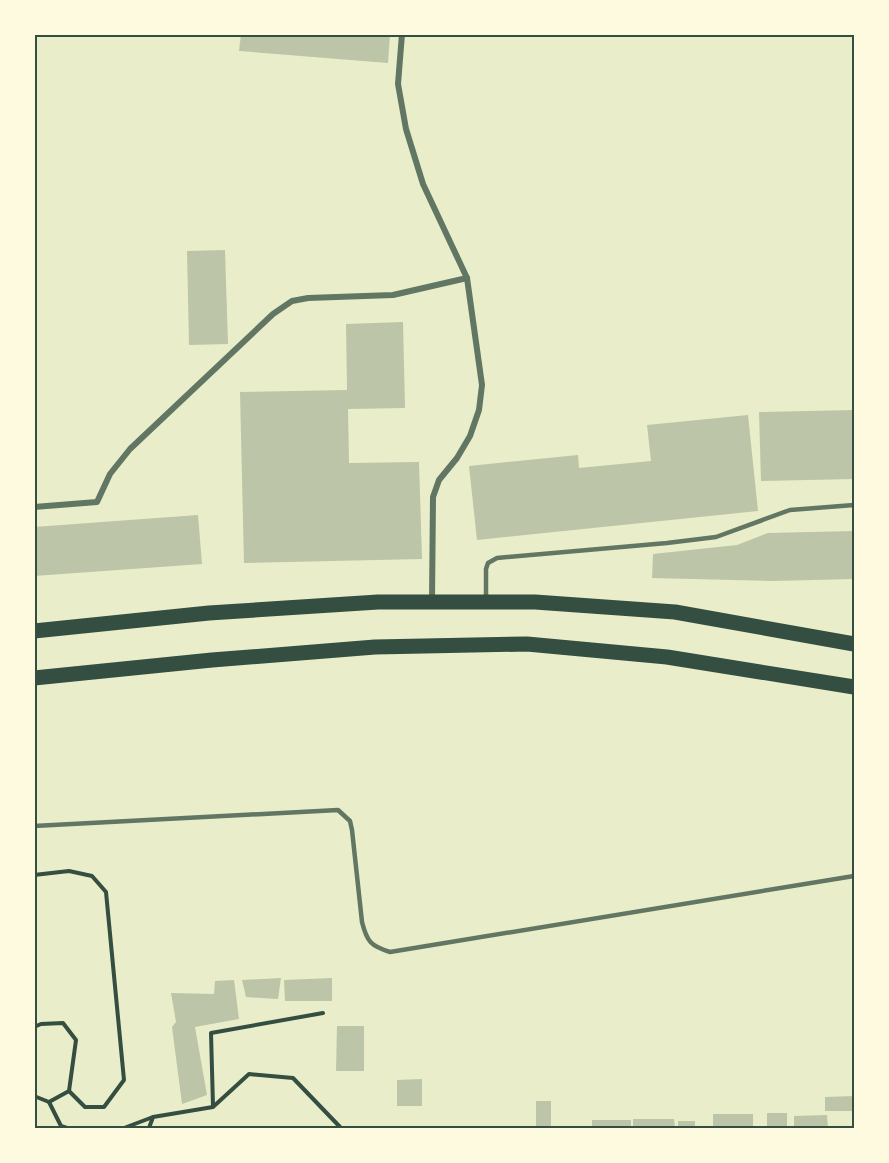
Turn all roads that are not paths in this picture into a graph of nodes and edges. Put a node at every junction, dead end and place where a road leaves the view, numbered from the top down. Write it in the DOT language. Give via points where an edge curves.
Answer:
graph roads {
  1 [pos="402,34"];
  2 [pos="466,278"];
  3 [pos="855,505"];
  4 [pos="34,507"];
  5 [pos="432,602"];
  6 [pos="486,602"];
  7 [pos="34,631"];
  8 [pos="855,644"];
  9 [pos="34,678"];
  10 [pos="855,687"];
  11 [pos="34,826"];
  12 [pos="855,876"];
  1 -- 2 [label="street" via="398,84 406,129 423,184"];
  2 -- 4 [label="street" via="393,295 292,301 273,314 130,449 110,474 97,502"];
  2 -- 5 [label="street" via="482,385 470,436 433,497"];
  3 -- 6 [label="lane" via="790,510 716,537 496,558 486,569"];
  5 -- 6 [label="highway"];
  5 -- 7 [label="highway" via="209,613"];
  6 -- 8 [label="highway" via="675,612"];
  9 -- 10 [label="highway" via="375,647 526,644 667,657"];
  11 -- 12 [label="lane" via="338,810 350,821 352,830 366,937 376,948 390,952"];
}
